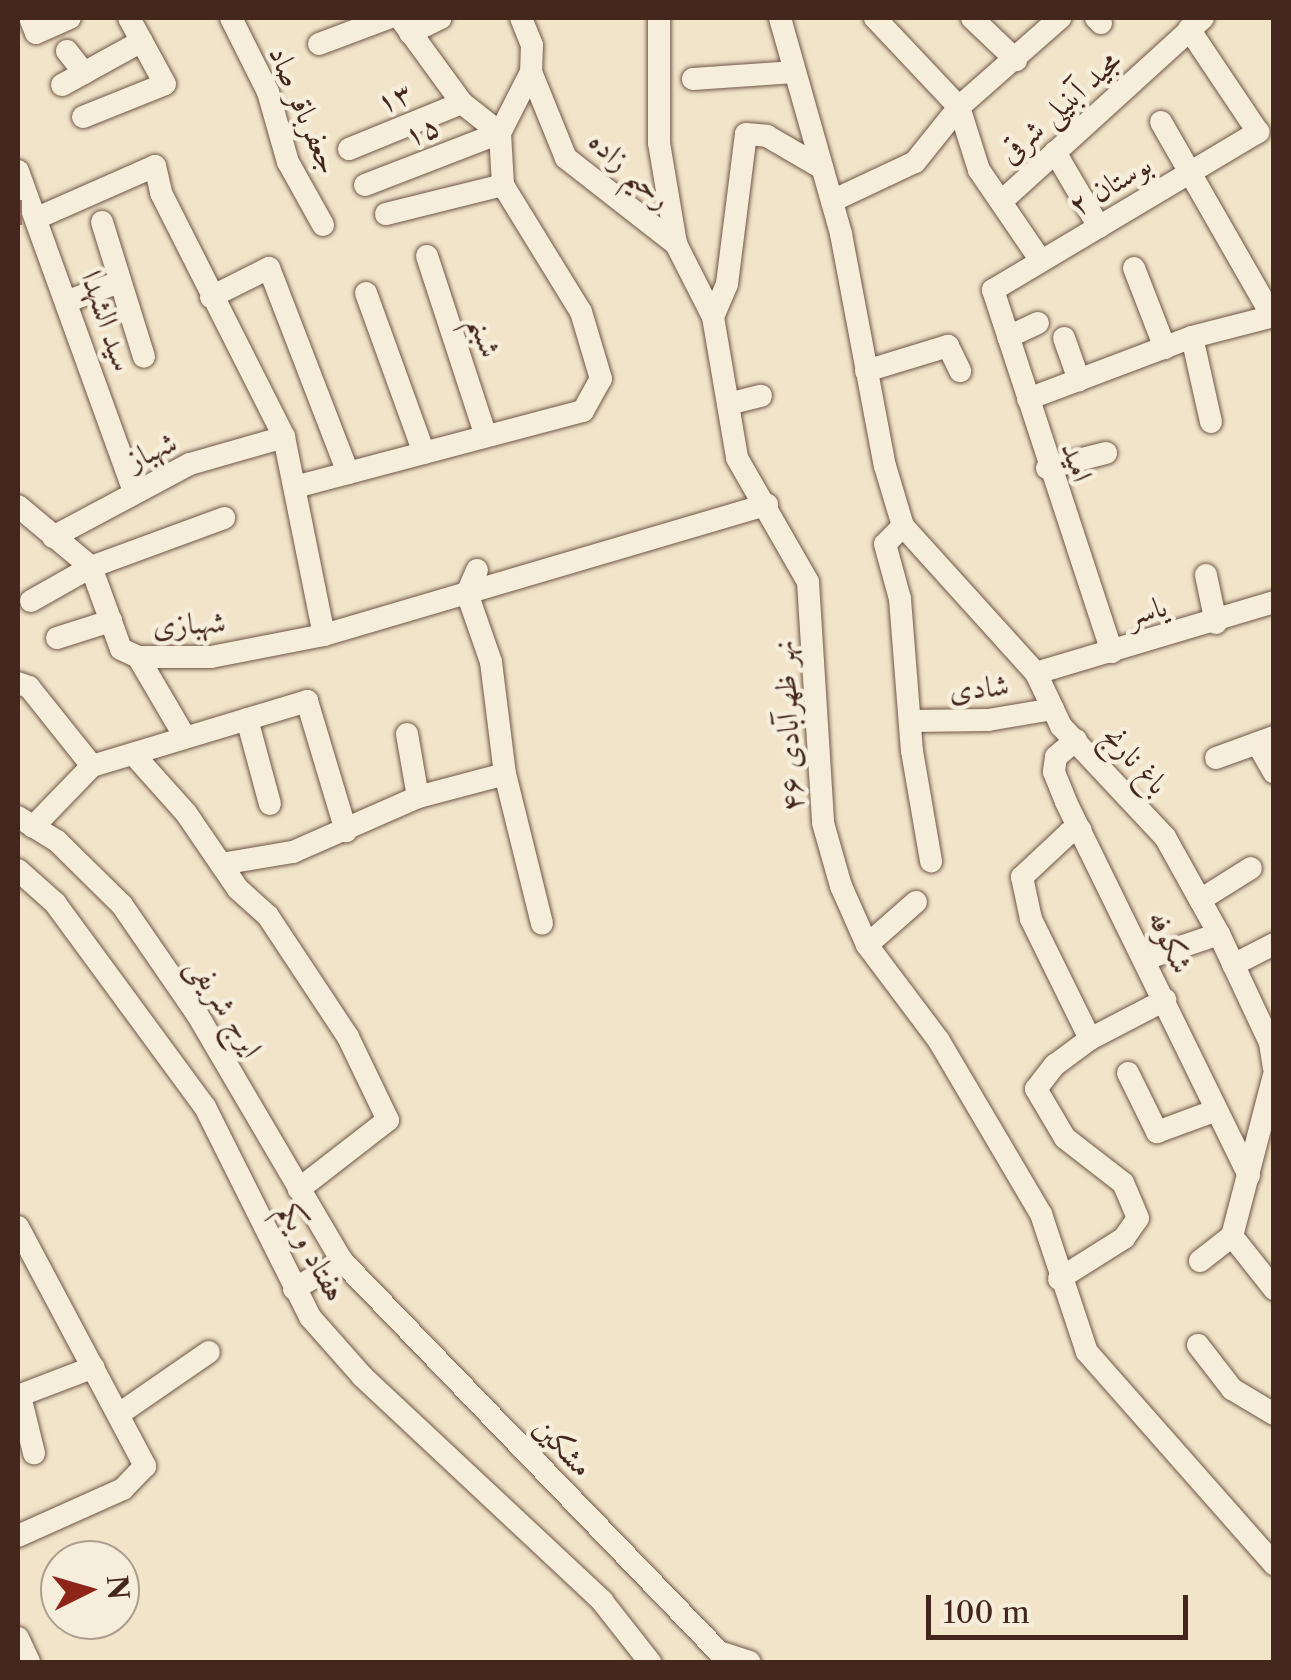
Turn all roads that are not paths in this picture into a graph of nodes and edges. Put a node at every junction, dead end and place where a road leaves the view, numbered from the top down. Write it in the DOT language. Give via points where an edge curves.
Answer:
graph roads {
  1 [pos="30,18"];
  2 [pos="70,18"];
  3 [pos="129,18"];
  4 [pos="231,18"];
  5 [pos="388,18"];
  6 [pos="440,18"];
  7 [pos="659,18"];
  8 [pos="780,18"];
  9 [pos="875,18"];
  10 [pos="972,18"];
  11 [pos="1055,19"];
  12 [pos="529,20"];
  13 [pos="1196,23"];
  14 [pos="405,25"];
  15 [pos="142,41"];
  16 [pos="319,44"];
  17 [pos="67,51"];
  18 [pos="1016,60"];
  19 [pos="531,72"];
  20 [pos="795,72"];
  21 [pos="84,73"];
  22 [pos="693,79"];
  23 [pos="62,86"];
  24 [pos="462,103"];
  25 [pos="959,108"];
  26 [pos="83,117"];
  27 [pos="1162,122"];
  28 [pos="500,132"];
  29 [pos="349,148"];
  30 [pos="1055,152"];
  31 [pos="822,168"];
  32 [pos="1194,170"];
  33 [pos="18,171"];
  34 [pos="365,185"];
  35 [pos="503,185"];
  36 [pos="1003,200"];
  37 [pos="832,201"];
  38 [pos="386,214"];
  39 [pos="37,218"];
  40 [pos="102,222"];
  41 [pos="324,225"];
  42 [pos="1098,227"];
  43 [pos="676,244"];
  44 [pos="428,256"];
  45 [pos="1041,261"];
  46 [pos="1134,268"];
  47 [pos="117,283"];
  48 [pos="993,290"];
  49 [pos="366,293"];
  50 [pos="210,296"];
  51 [pos="68,301"];
  52 [pos="1273,316"];
  53 [pos="714,317"];
  54 [pos="1038,323"];
  55 [pos="1008,337"];
  56 [pos="1064,338"];
  57 [pos="1192,338"];
  58 [pos="1164,348"];
  59 [pos="144,356"];
  60 [pos="960,371"];
  61 [pos="866,372"];
  62 [pos="1078,380"];
  63 [pos="761,396"];
  64 [pos="1028,400"];
  65 [pos="728,404"];
  66 [pos="1211,422"];
  67 [pos="486,436"];
  68 [pos="284,438"];
  69 [pos="424,453"];
  70 [pos="1106,453"];
  71 [pos="1047,468"];
  72 [pos="348,473"];
  73 [pos="295,486"];
  74 [pos="134,492"];
  75 [pos="767,505"];
  76 [pos="20,512"];
  77 [pos="224,518"];
  78 [pos="903,526"];
  79 [pos="53,537"];
  80 [pos="91,567"];
  81 [pos="477,570"];
  82 [pos="1206,575"];
  83 [pos="467,593"];
  84 [pos="31,601"];
  85 [pos="1274,602"];
  86 [pos="110,621"];
  87 [pos="1216,623"];
  88 [pos="324,635"];
  89 [pos="57,638"];
  90 [pos="1112,652"];
  91 [pos="138,657"];
  92 [pos="1036,674"];
  93 [pos="18,683"];
  94 [pos="1053,709"];
  95 [pos="247,719"];
  96 [pos="910,722"];
  97 [pos="407,734"];
  98 [pos="185,737"];
  99 [pos="1076,740"];
  100 [pos="1265,740"];
  101 [pos="134,756"];
  102 [pos="1216,758"];
  103 [pos="92,766"];
  104 [pos="1274,772"];
  105 [pos="505,774"];
  106 [pos="418,797"];
  107 [pos="270,804"];
  108 [pos="25,822"];
  109 [pos="1081,830"];
  110 [pos="346,831"];
  111 [pos="931,861"];
  112 [pos="221,864"];
  113 [pos="1251,868"];
  114 [pos="18,870"];
  115 [pos="1200,900"];
  116 [pos="916,902"];
  117 [pos="542,922"];
  118 [pos="1219,934"];
  119 [pos="1274,944"];
  120 [pos="866,945"];
  121 [pos="1145,959"];
  122 [pos="1234,965"];
  123 [pos="1164,1000"];
  124 [pos="1090,1039"];
  125 [pos="1274,1067"];
  126 [pos="1128,1073"];
  127 [pos="1274,1075"];
  128 [pos="1214,1111"];
  129 [pos="1249,1176"];
  130 [pos="299,1190"];
  131 [pos="18,1227"];
  132 [pos="1232,1236"];
  133 [pos="342,1261"];
  134 [pos="1200,1261"];
  135 [pos="1059,1279"];
  136 [pos="294,1289"];
  137 [pos="1274,1290"];
  138 [pos="1198,1345"];
  139 [pos="209,1352"];
  140 [pos="94,1368"];
  141 [pos="19,1396"];
  142 [pos="119,1414"];
  143 [pos="1274,1414"];
  144 [pos="34,1453"];
  145 [pos="18,1536"];
  146 [pos="1274,1564"];
  147 [pos="18,1638"];
  148 [pos="30,1662"];
  149 [pos="650,1662"];
  150 [pos="749,1662"];
  1 -- 2 [label="street" via="36,33"];
  3 -- 15 [label="street"];
  4 -- 41 [label="street, جعفرباقر صاد" via="268,92 288,162"];
  5 -- 16 [label="street"];
  6 -- 14 [label="street"];
  7 -- 43 [label="street, نهر ظهرآبادی ۴۶" via="659,143"];
  8 -- 20 [label="street, باغ نارنج"];
  9 -- 25 [label="street"];
  10 -- 18 [label="street"];
  11 -- 18 [label="street"];
  12 -- 19 [label="street, رحیم زاده"];
  13 -- 30 [label="street, مجید آبنیلی شرقی"];
  13 -- 32 [label="street, بوستان ۲" via="1258,132"];
  14 -- 24 [label="street"];
  15 -- 21 [label="street"];
  15 -- 26 [label="street" via="165,84"];
  17 -- 21 [label="street"];
  18 -- 25 [label="street"];
  19 -- 28 [label="street"];
  19 -- 43 [label="street, رحیم زاده" via="566,158"];
  20 -- 22 [label="street"];
  20 -- 31 [label="street, باغ نارنج"];
  21 -- 23 [label="street"];
  24 -- 28 [label="street"];
  24 -- 29 [label="street, ۱۳"];
  25 -- 36 [label="street" via="979,170"];
  25 -- 37 [label="street" via="915,162"];
  27 -- 32 [label="street"];
  28 -- 34 [label="street, ۱۵"];
  28 -- 35 [label="street"];
  30 -- 36 [label="street, مجید آبنیلی شرقی"];
  30 -- 42 [label="street"];
  31 -- 37 [label="street, باغ نارنج"];
  31 -- 53 [label="street" via="766,136 746,134 727,284"];
  32 -- 42 [label="street, بوستان ۲"];
  32 -- 52 [label="street"];
  33 -- 39 [label="street, سید الشهدا"];
  35 -- 38 [label="street"];
  35 -- 67 [label="street" via="580,312 601,379 583,411"];
  36 -- 45 [label="street"];
  37 -- 61 [label="street, باغ نارنج"];
  39 -- 50 [label="street" via="155,166"];
  39 -- 51 [label="street, سید الشهدا"];
  40 -- 47 [label="street"];
  42 -- 45 [label="street, بوستان ۲"];
  43 -- 53 [label="street, نهر ظهرآبادی ۴۶"];
  44 -- 67 [label="street, شبنم"];
  45 -- 48 [label="street, بوستان ۲"];
  46 -- 58 [label="street"];
  47 -- 51 [label="street"];
  47 -- 59 [label="street"];
  48 -- 55 [label="street, امید"];
  49 -- 69 [label="street"];
  50 -- 68 [label="street"];
  50 -- 72 [label="street" via="269,268"];
  51 -- 74 [label="street, سید الشهدا"];
  52 -- 57 [label="street"];
  53 -- 65 [label="street, نهر ظهرآبادی ۴۶"];
  54 -- 55 [label="street"];
  55 -- 64 [label="street, امید"];
  56 -- 62 [label="street"];
  57 -- 58 [label="street"];
  57 -- 66 [label="street"];
  58 -- 62 [label="street"];
  60 -- 61 [label="street" via="948,346"];
  61 -- 78 [label="street, باغ نارنج"];
  62 -- 64 [label="street"];
  63 -- 65 [label="street"];
  64 -- 71 [label="street, امید"];
  65 -- 75 [label="street, نهر ظهرآبادی ۴۶" via="737,458"];
  67 -- 69 [label="street"];
  68 -- 73 [label="street"];
  68 -- 74 [label="street, شهباز" via="190,464"];
  69 -- 72 [label="street"];
  70 -- 71 [label="street"];
  71 -- 90 [label="street, امید"];
  72 -- 73 [label="street"];
  73 -- 88 [label="street"];
  74 -- 79 [label="street, شهباز"];
  75 -- 83 [label="street, شهبازی"];
  75 -- 120 [label="street, نهر ظهرآبادی ۴۶" via="808,582 823,823"];
  76 -- 79 [label="street"];
  77 -- 80 [label="street"];
  78 -- 92 [label="street, باغ نارنج"];
  78 -- 96 [label="street, باغ نارنج" via="885,544 900,599"];
  79 -- 80 [label="street"];
  80 -- 84 [label="street"];
  80 -- 86 [label="street, شهبازی"];
  81 -- 83 [label="street"];
  82 -- 87 [label="street"];
  83 -- 88 [label="street, شهبازی"];
  83 -- 105 [label="street" via="491,662"];
  85 -- 87 [label="street, یاسر"];
  86 -- 89 [label="street"];
  86 -- 91 [label="street, شهبازی" via="121,648"];
  87 -- 90 [label="street, یاسر"];
  88 -- 91 [label="street, شهبازی" via="211,657"];
  90 -- 92 [label="street, یاسر"];
  91 -- 98 [label="street"];
  92 -- 94 [label="street, باغ نارنج"];
  93 -- 103 [label="street" via="29,687"];
  94 -- 96 [label="street, شادی" via="988,720"];
  94 -- 99 [label="street, باغ نارنج"];
  95 -- 98 [label="street"];
  95 -- 107 [label="street"];
  95 -- 110 [label="street" via="307,701"];
  96 -- 111 [label="street, باغ نارنج"];
  97 -- 106 [label="street"];
  98 -- 101 [label="street"];
  99 -- 109 [label="street, شکوفه" via="1056,756 1054,772"];
  99 -- 115 [label="street, باغ نارنج" via="1165,837"];
  100 -- 102 [label="street"];
  100 -- 104 [label="street"];
  101 -- 103 [label="street"];
  101 -- 112 [label="street"];
  103 -- 108 [label="street"];
  105 -- 106 [label="street"];
  105 -- 117 [label="street"];
  106 -- 110 [label="street"];
  108 -- 130 [label="street, ایرج شریفی" via="122,905 197,1014"];
  109 -- 121 [label="street, شکوفه"];
  109 -- 124 [label="street" via="1069,832 1022,877 1031,918"];
  110 -- 112 [label="street" via="293,852"];
  112 -- 130 [label="street" via="268,916 348,1038 388,1120"];
  113 -- 115 [label="street"];
  114 -- 136 [label="street, هفتاد و یکم" via="56,903 205,1107"];
  115 -- 118 [label="street, باغ نارنج"];
  116 -- 120 [label="street"];
  118 -- 121 [label="street"];
  118 -- 122 [label="street, باغ نارنج"];
  119 -- 122 [label="street"];
  120 -- 135 [label="street, نهر ظهرآبادی ۴۶" via="939,1041 1042,1214"];
  121 -- 123 [label="street, شکوفه"];
  122 -- 125 [label="street, باغ نارنج" via="1270,1043"];
  123 -- 124 [label="street"];
  123 -- 128 [label="street, شکوفه"];
  124 -- 135 [label="street" via="1054,1064 1036,1089 1065,1138 1123,1183 1138,1218 1124,1238"];
  126 -- 128 [label="street" via="1156,1132"];
  127 -- 129 [label="street"];
  128 -- 129 [label="street, شکوفه"];
  129 -- 132 [label="street"];
  130 -- 133 [label="street, ایرج شریفی"];
  131 -- 140 [label="street"];
  132 -- 134 [label="street"];
  132 -- 137 [label="street"];
  133 -- 136 [label="street"];
  133 -- 150 [label="street, مشکین" via="719,1652"];
  135 -- 146 [label="street, نهر ظهرآبادی ۴۶" via="1087,1352"];
  136 -- 149 [label="street, هفتاد و یکم" via="363,1377 496,1495 602,1602"];
  138 -- 143 [label="street" via="1232,1388"];
  139 -- 142 [label="street"];
  140 -- 141 [label="street"];
  140 -- 142 [label="street"];
  141 -- 144 [label="street"];
  142 -- 145 [label="street" via="146,1466 123,1489"];
  147 -- 148 [label="street"];
}
